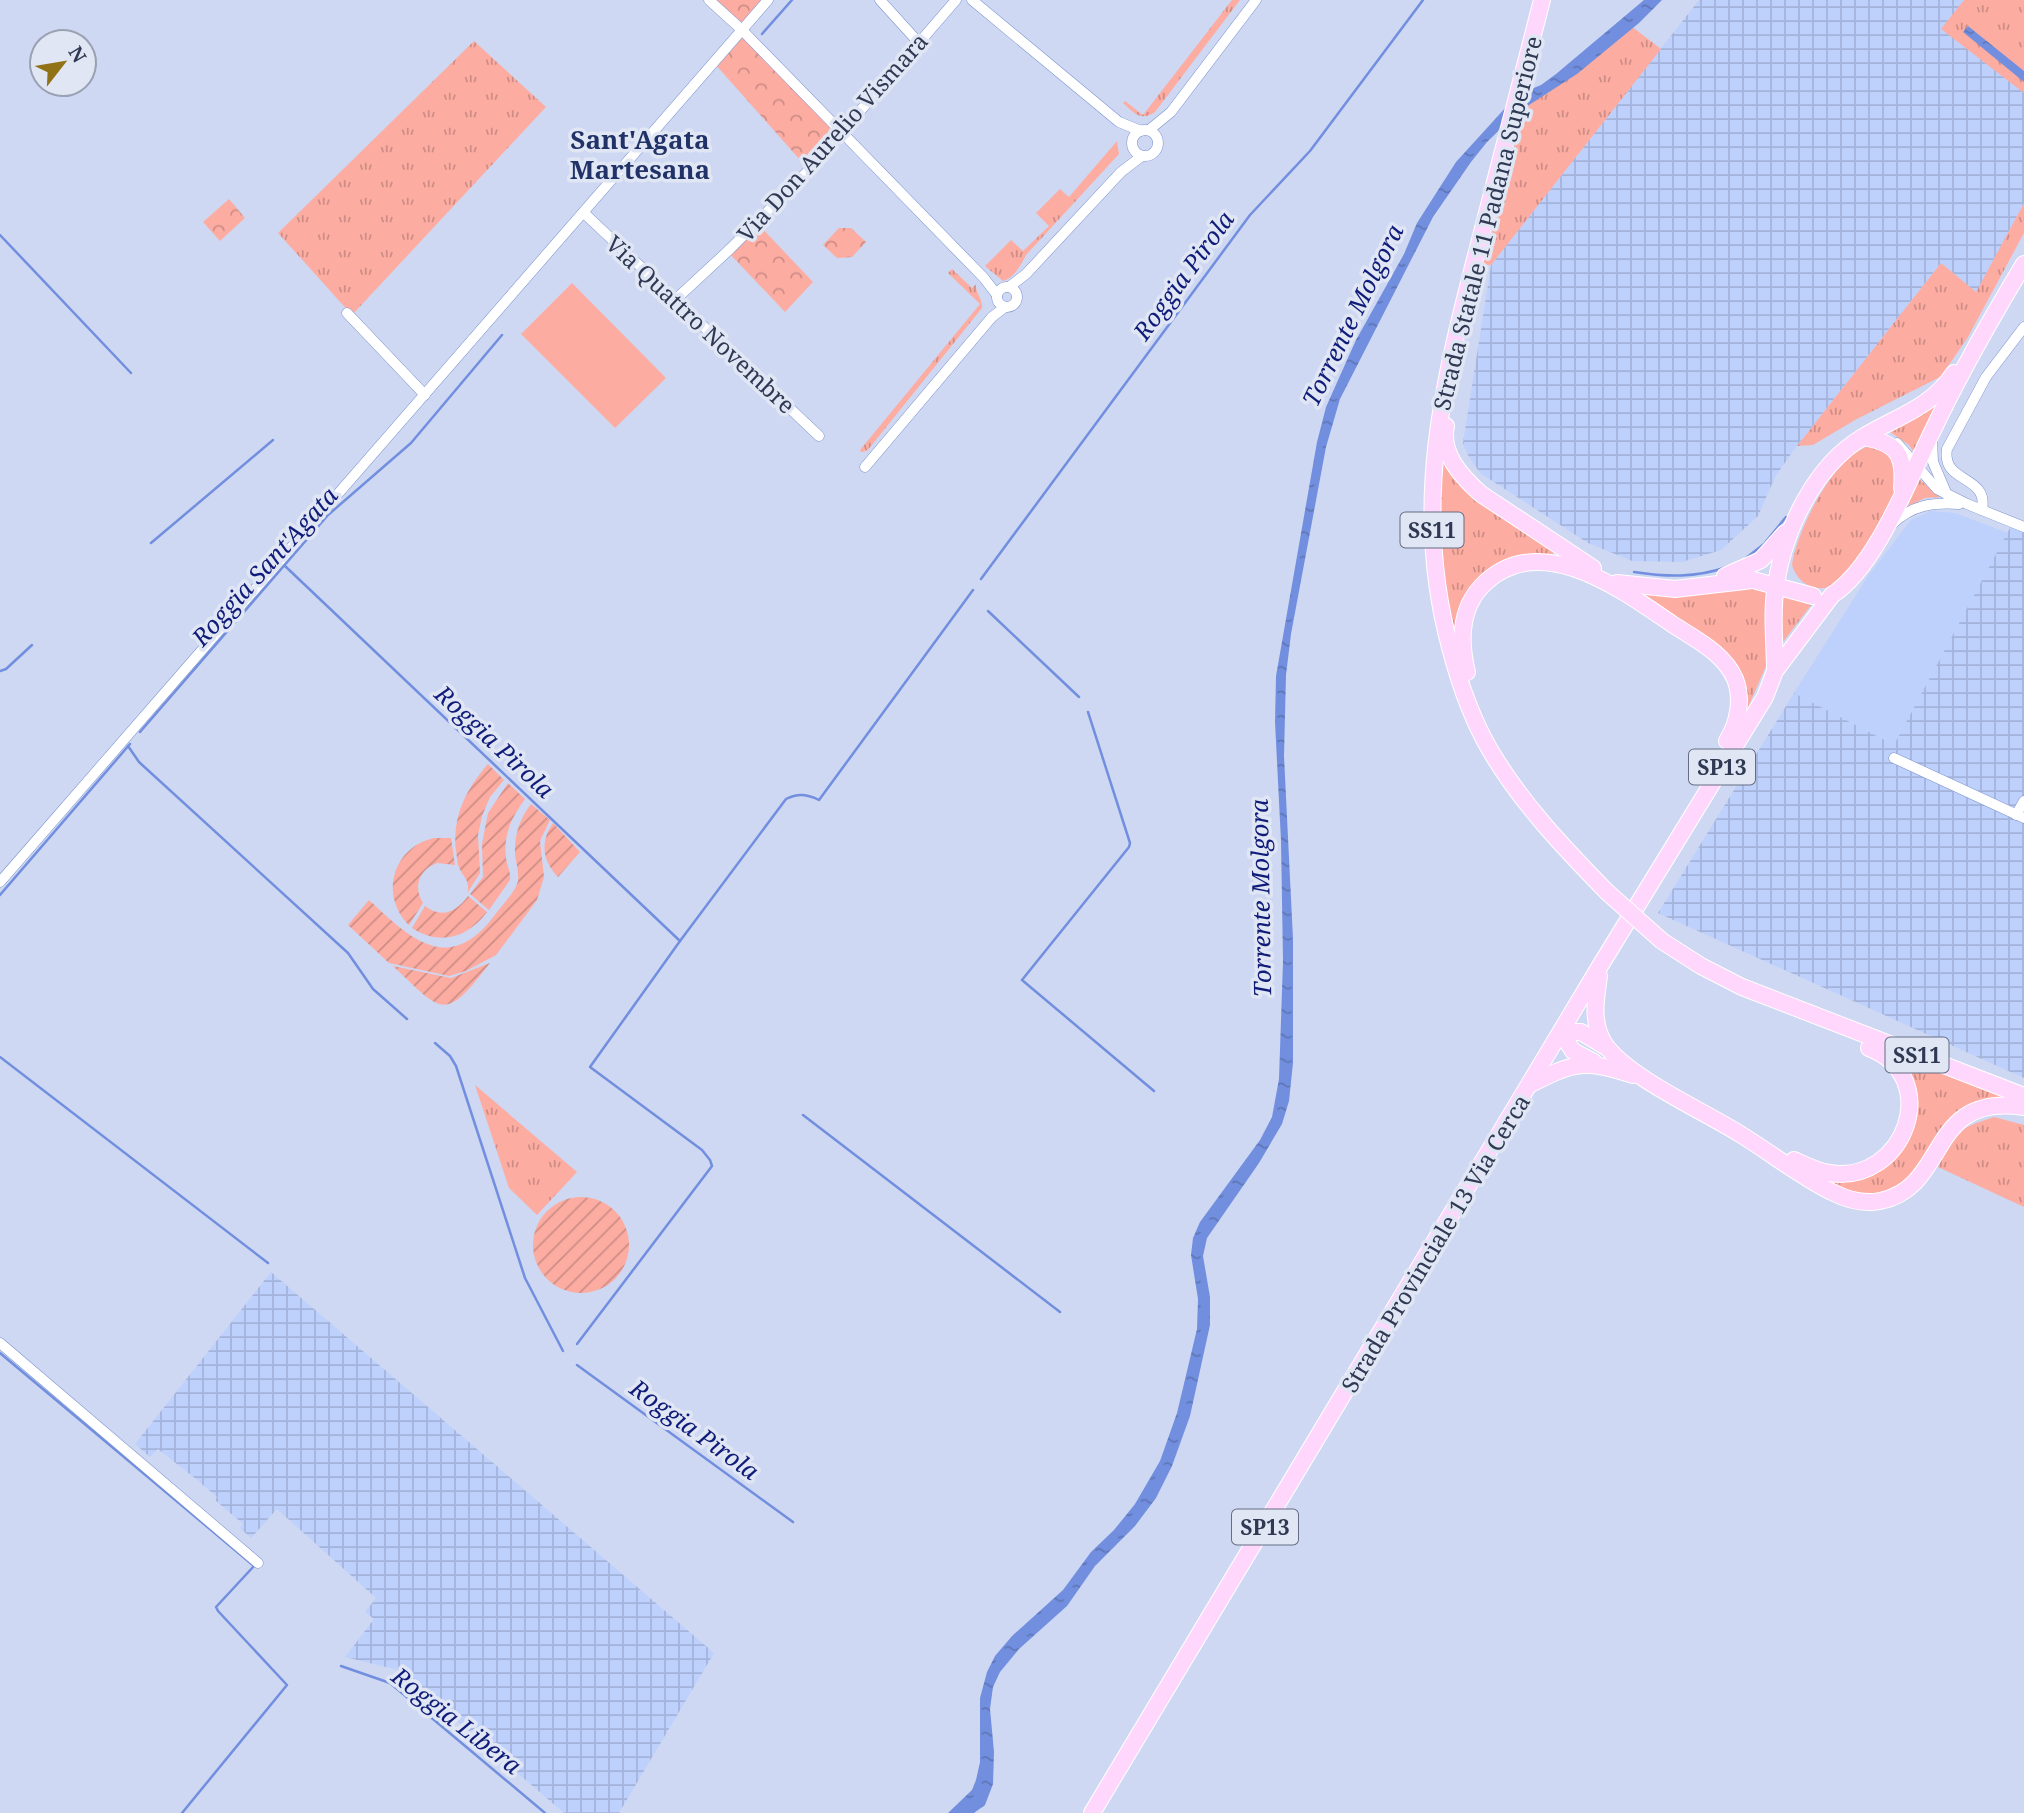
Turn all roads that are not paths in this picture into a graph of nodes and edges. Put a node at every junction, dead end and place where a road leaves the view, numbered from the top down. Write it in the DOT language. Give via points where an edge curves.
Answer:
graph roads {
  1 [pos="709,0"];
  2 [pos="768,0"];
  3 [pos="880,0"];
  4 [pos="956,0"];
  5 [pos="972,0"];
  6 [pos="1256,0"];
  7 [pos="1542,0"];
  8 [pos="742,30"];
  9 [pos="919,43"];
  10 [pos="1171,112"];
  11 [pos="1119,122"];
  12 [pos="1145,131"];
  13 [pos="841,132"];
  14 [pos="1158,142"];
  15 [pos="1133,145"];
  16 [pos="1142,156"];
  17 [pos="1121,172"];
  18 [pos="584,212"];
  19 [pos="2024,264"];
  20 [pos="1005,295"];
  21 [pos="675,300"];
  22 [pos="347,313"];
  23 [pos="1461,313"];
  24 [pos="2024,327"];
  25 [pos="1979,338"];
  26 [pos="425,395"];
  27 [pos="1934,428"];
  28 [pos="819,436"];
  29 [pos="1863,437"];
  30 [pos="1916,466"];
  31 [pos="865,467"];
  32 [pos="1901,494"];
  33 [pos="1947,495"];
  34 [pos="1967,504"];
  35 [pos="1982,510"];
  36 [pos="1794,523"];
  37 [pos="2024,527"];
  38 [pos="1884,531"];
  39 [pos="1784,550"];
  40 [pos="1608,581"];
  41 [pos="1632,585"];
  42 [pos="1703,585"];
  43 [pos="1775,587"];
  44 [pos="1832,595"];
  45 [pos="1813,596"];
  46 [pos="1775,671"];
  47 [pos="1486,742"];
  48 [pos="1894,758"];
  49 [pos="2024,802"];
  50 [pos="2020,817"];
  51 [pos="1664,861"];
  52 [pos="0,882"];
  53 [pos="1600,966"];
  54 [pos="1810,1014"];
  55 [pos="1561,1031"];
  56 [pos="1607,1058"];
  57 [pos="1529,1085"];
  58 [pos="2024,1096"];
  59 [pos="2024,1107"];
  60 [pos="1738,1132"];
  61 [pos="0,1343"];
  62 [pos="258,1563"];
  63 [pos="1092,1813"];
  1 -- 8 [label="street"];
  2 -- 8 [label="street"];
  3 -- 9 [label="street"];
  4 -- 9 [label="street, Via Don Aurelio Vismara"];
  5 -- 11 [label="street"];
  6 -- 10 [label="street"];
  7 -- 23 [label="main road, Strada Statale 11 Padana Superiore / SS11"];
  8 -- 13 [label="street"];
  8 -- 18 [label="street"];
  9 -- 13 [label="street, Via Don Aurelio Vismara"];
  10 -- 12 [label="street"];
  10 -- 14 [label="street"];
  11 -- 12 [label="street"];
  11 -- 15 [label="street"];
  12 -- 14 [label="street"];
  12 -- 15 [label="street" via="1136,134"];
  13 -- 20 [label="street"];
  13 -- 21 [label="street, Via Don Aurelio Vismara" via="791,188"];
  14 -- 16 [label="street" via="1154,153"];
  15 -- 16 [label="street"];
  15 -- 17 [label="street"];
  16 -- 17 [label="street"];
  17 -- 20 [label="street"];
  18 -- 21 [label="street, Via Quattro Novembre"];
  18 -- 26 [label="street"];
  19 -- 25 [label="main road, Strada Provinciale 13 Via Cerca / SP13"];
  20 -- 31 [label="street" via="992,317"];
  21 -- 28 [label="street, Via Quattro Novembre"];
  22 -- 26 [label="street"];
  23 -- 41 [label="main road" via="1461,352 1444,433 1455,466 1481,494 1583,563"];
  23 -- 47 [label="main road, Strada Statale 11 Padana Superiore / SS11" via="1436,434 1431,527 1447,636"];
  24 -- 35 [label="street" via="1986,377 1947,449 1951,470 1980,491"];
  25 -- 27 [label="main road, Strada Provinciale 13 Via Cerca / SP13"];
  25 -- 29 [label="main road, Strada Provinciale 13 Via Cerca / SP13" via="1934,396 1905,417"];
  26 -- 52 [label="street"];
  27 -- 30 [label="main road, Strada Provinciale 13 Via Cerca / SP13"];
  27 -- 33 [label="street" via="1933,463"];
  29 -- 30 [label="street" via="1890,438"];
  29 -- 32 [label="main road, SP13" via="1886,443 1900,454"];
  29 -- 36 [label="main road, Strada Provinciale 13 Via Cerca / SP13" via="1827,469"];
  30 -- 32 [label="main road, Strada Provinciale 13 Via Cerca / SP13"];
  30 -- 33 [label="street"];
  32 -- 38 [label="main road, Strada Provinciale 13 Via Cerca / SP13"];
  33 -- 34 [label="street"];
  34 -- 35 [label="street"];
  34 -- 38 [label="street" via="1916,507"];
  35 -- 37 [label="street"];
  36 -- 39 [label="main road, Strada Provinciale 13 Via Cerca / SP13"];
  36 -- 42 [label="main road" via="1761,560"];
  38 -- 44 [label="main road, Strada Provinciale 13 Via Cerca / SP13" via="1858,570"];
  39 -- 43 [label="main road, Strada Provinciale 13 Via Cerca / SP13"];
  39 -- 45 [label="main road" via="1790,577"];
  40 -- 41 [label="main road"];
  40 -- 47 [label="main road" via="1548,562 1529,563 1502,571 1477,592 1464,620 1462,640"];
  40 -- 51 [label="main road" via="1716,653 1737,683 1734,730"];
  41 -- 42 [label="main road" via="1665,589"];
  42 -- 43 [label="main road" via="1753,580"];
  43 -- 45 [label="main road"];
  43 -- 46 [label="main road, Strada Provinciale 13 Via Cerca / SP13"];
  44 -- 45 [label="main road"];
  44 -- 46 [label="main road, Strada Provinciale 13 Via Cerca / SP13"];
  46 -- 51 [label="main road, Strada Provinciale 13 Via Cerca / SP13" via="1765,697"];
  47 -- 54 [label="main road, Strada Statale 11 Padana Superiore / SS11, bridge" via="1538,817 1608,892 1662,941 1725,979"];
  48 -- 50 [label="street"];
  49 -- 50 [label="street"];
  51 -- 53 [label="main road, Strada Provinciale 13 Via Cerca / SP13"];
  53 -- 55 [label="main road, Strada Provinciale 13 Via Cerca / SP13"];
  53 -- 56 [label="main road" via="1596,1017"];
  54 -- 58 [label="main road, Strada Statale 11 Padana Superiore / SS11"];
  54 -- 60 [label="main road" via="1843,1037 1882,1052 1896,1065 1909,1097 1904,1134 1880,1161 1837,1174 1816,1170"];
  55 -- 56 [label="main road" via="1581,1032"];
  55 -- 57 [label="main road, Strada Provinciale 13 Via Cerca / SP13"];
  56 -- 57 [label="main road" via="1570,1066"];
  56 -- 60 [label="main road"];
  57 -- 63 [label="main road, Strada Provinciale 13 Via Cerca / SP13"];
  59 -- 60 [label="main road" via="1987,1107 1962,1118 1946,1133 1914,1184 1895,1196 1871,1202 1834,1194"];
  61 -- 62 [label="street"];
}
